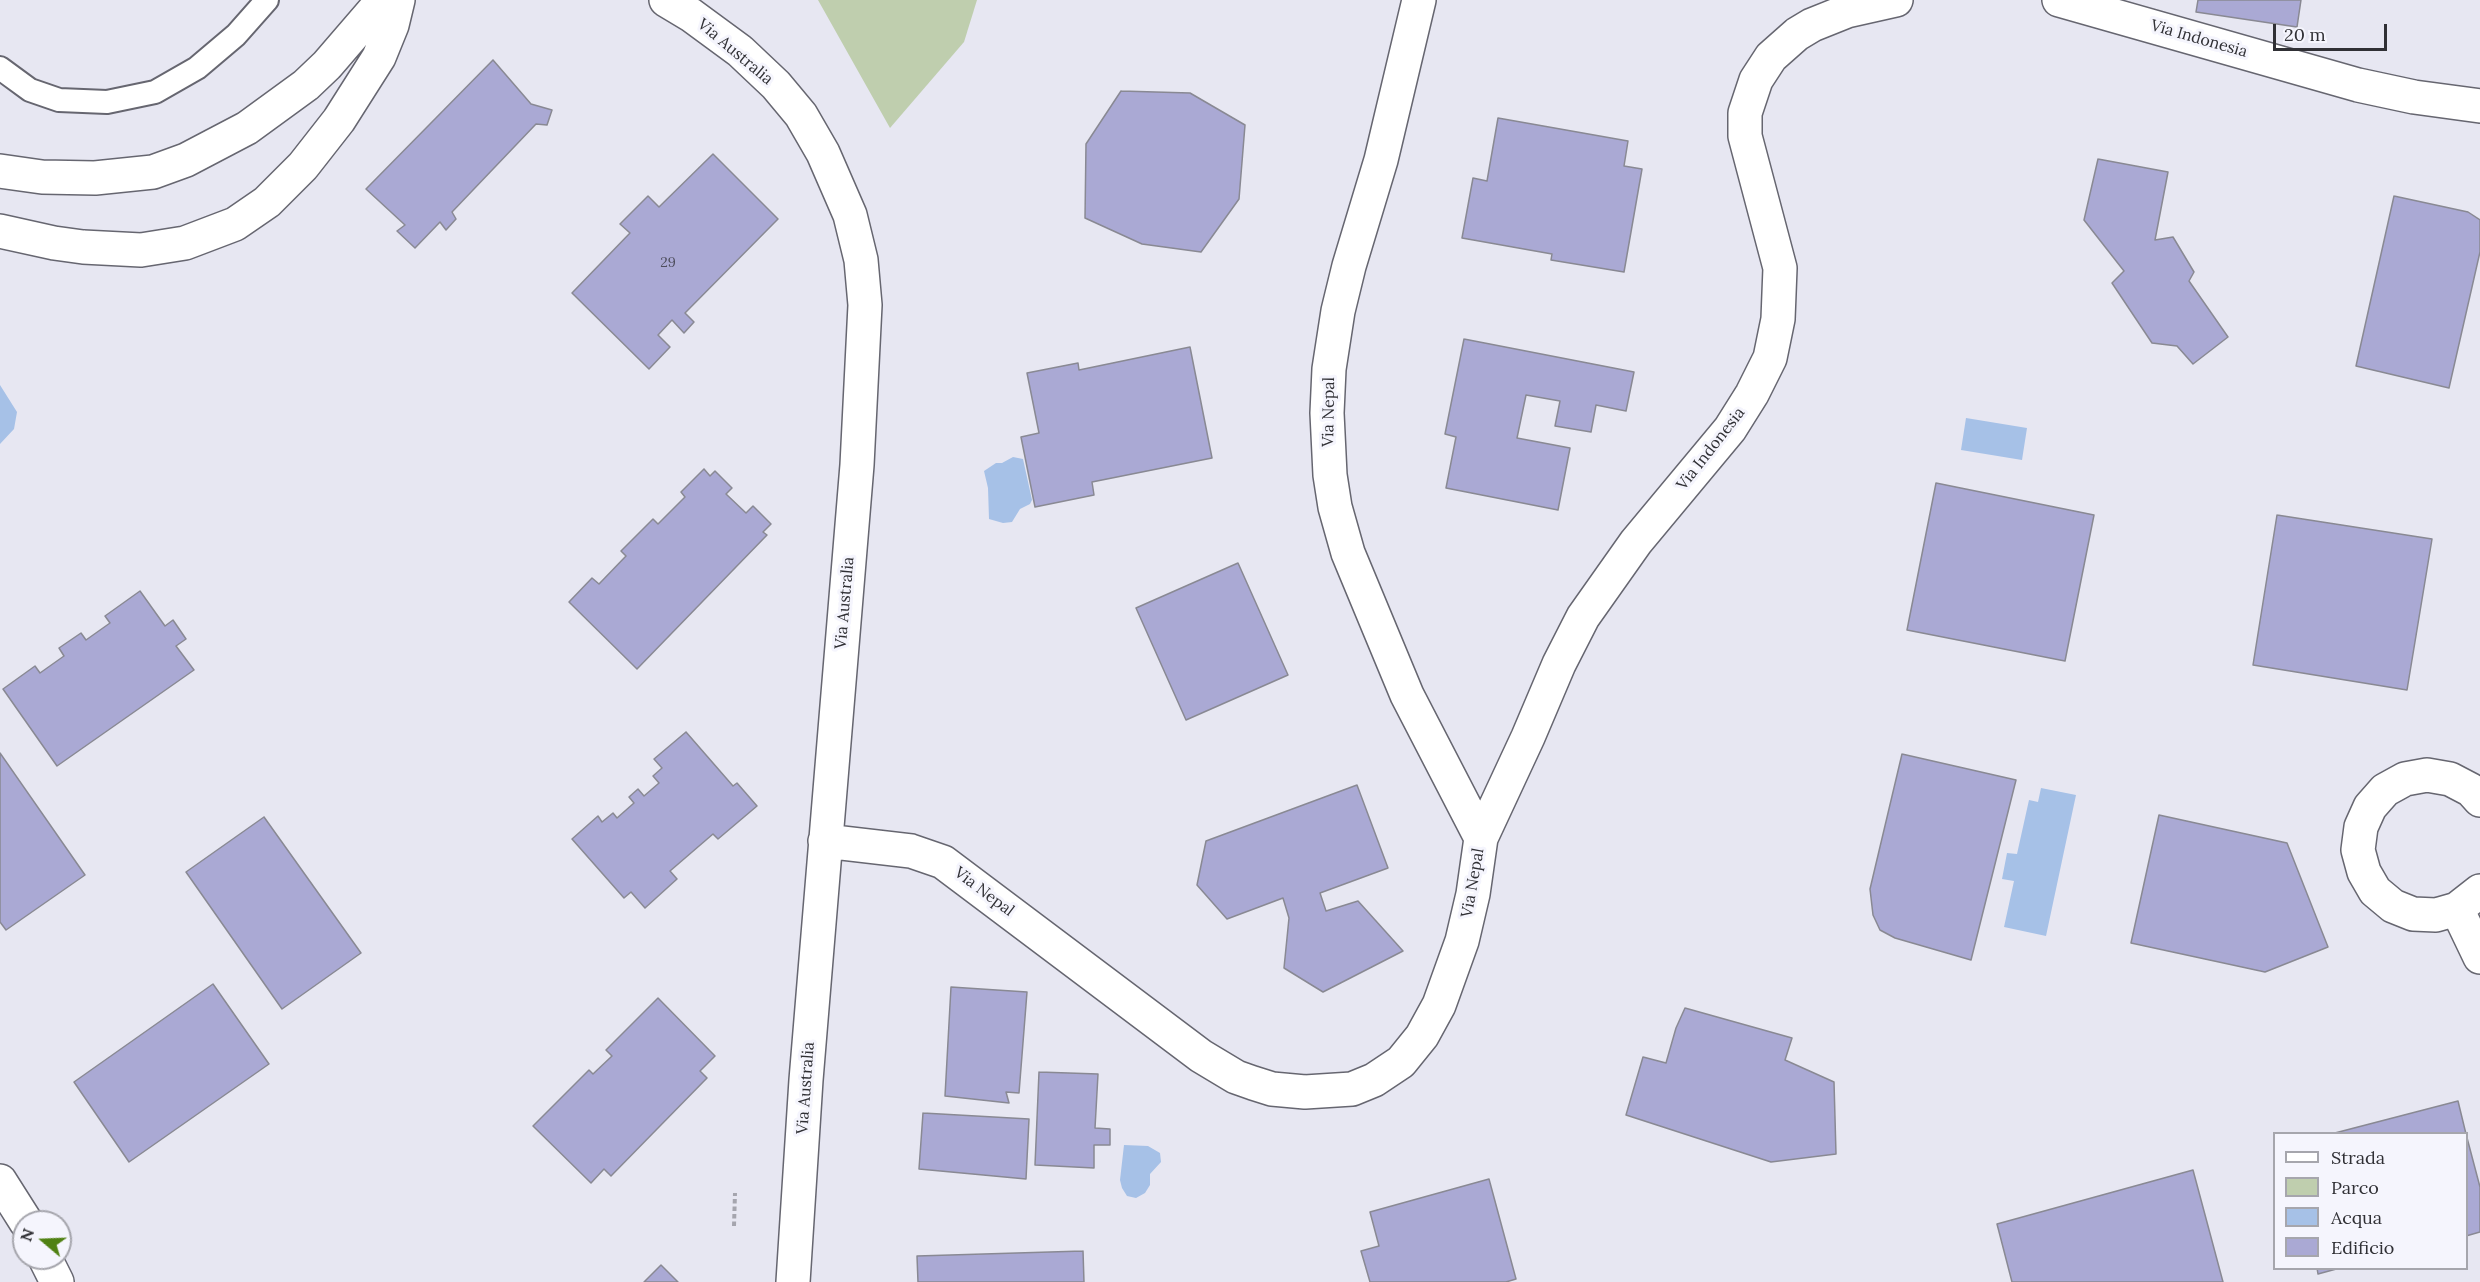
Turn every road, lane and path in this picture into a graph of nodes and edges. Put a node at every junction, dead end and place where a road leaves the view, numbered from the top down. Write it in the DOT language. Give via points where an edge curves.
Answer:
graph roads {
  1 [pos="267,0"];
  2 [pos="383,0"];
  3 [pos="398,0"];
  4 [pos="666,0"];
  5 [pos="1419,0"];
  6 [pos="1896,0"];
  7 [pos="2059,0"];
  8 [pos="0,68"];
  9 [pos="2480,106"];
  10 [pos="0,171"];
  11 [pos="0,231"];
  12 [pos="2480,800"];
  13 [pos="1481,838"];
  14 [pos="825,841"];
  15 [pos="2469,900"];
  16 [pos="2480,957"];
  17 [pos="0,1181"];
  18 [pos="735,1193"];
  19 [pos="18,1210"];
  20 [pos="734,1226"];
  21 [pos="793,1282"];
  1 -- 8 [label="lane" via="197,68 155,92 107,102 59,100 30,90"];
  2 -- 10 [label="street" via="306,85 247,128 186,160 153,172 95,178"];
  3 -- 11 [label="street" via="379,57 339,120 310,158 267,202 235,224 185,243 141,250 54,243"];
  4 -- 14 [label="street, Via Australia" via="740,51 801,116 823,153 850,215 861,260 866,327"];
  5 -- 13 [label="street, Via Nepal" via="1390,125 1338,311 1328,391 1328,461 1344,542 1381,635 1407,695"];
  6 -- 13 [label="street, Via Indonesia" via="1847,11 1812,25 1771,57 1756,80 1745,114 1745,136 1775,244 1780,278 1778,319 1770,358 1730,429 1636,542 1583,617"];
  7 -- 9 [label="street, Via Indonesia" via="2367,87"];
  12 -- 15 [label="street" via="2471,790 2450,779 2427,775 2405,779 2385,790 2370,807 2361,827 2358,850 2375,891 2393,906 2413,914 2436,915"];
  13 -- 14 [label="street, Via Nepal" via="1462,941 1431,1022 1412,1050 1387,1072 1352,1089 1336,1092 1272,1089 1218,1067 943,862 910,850"];
  14 -- 21 [label="street, Via Australia"];
  15 -- 16 [label="street"];
  17 -- 19 [label="street"];
  18 -- 20 [label="path"];
}
